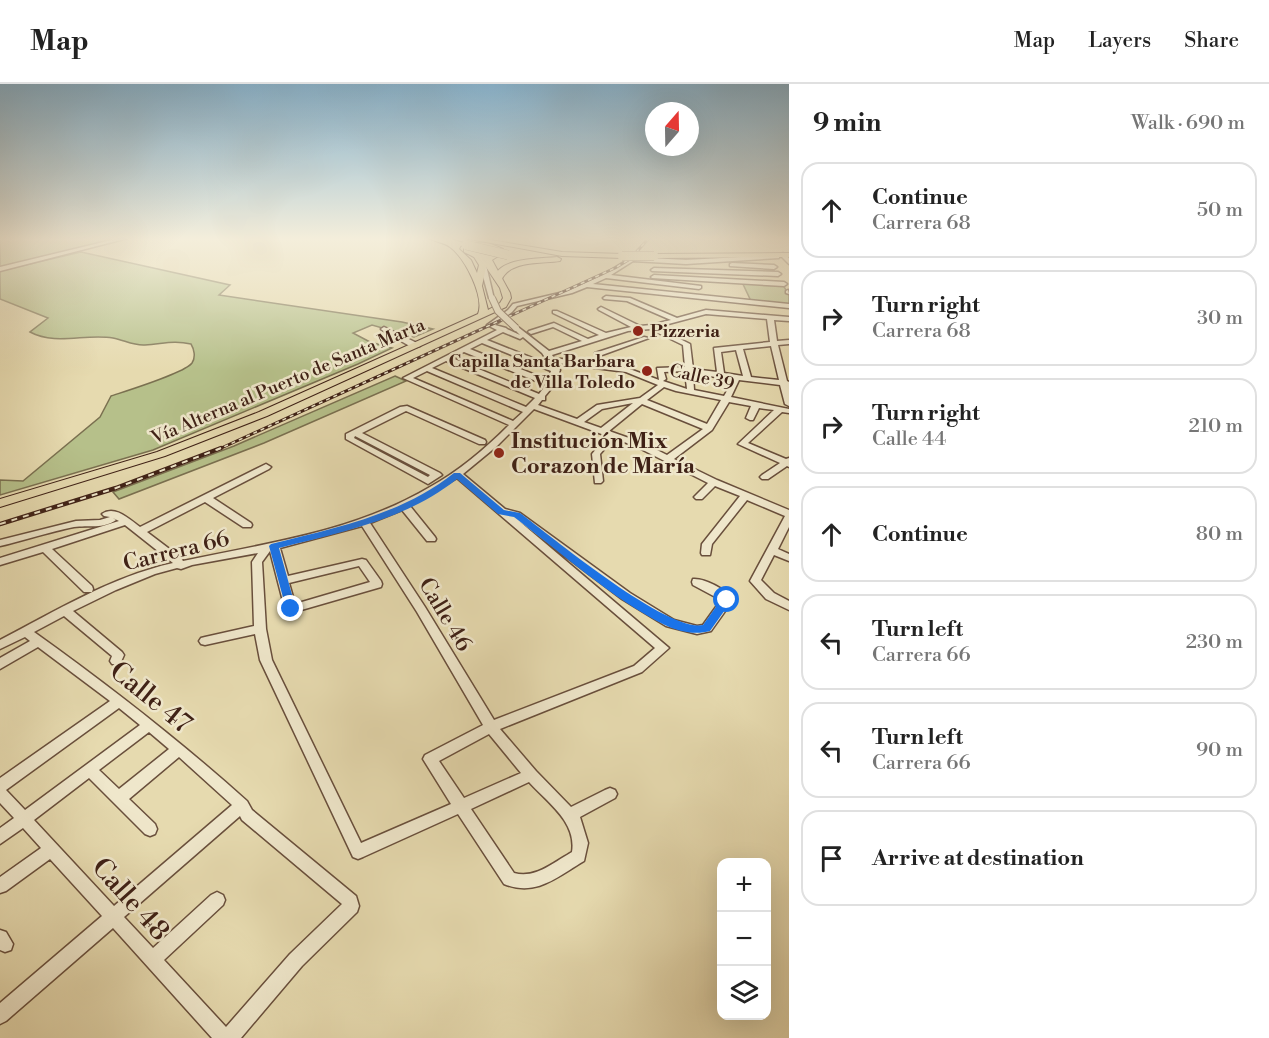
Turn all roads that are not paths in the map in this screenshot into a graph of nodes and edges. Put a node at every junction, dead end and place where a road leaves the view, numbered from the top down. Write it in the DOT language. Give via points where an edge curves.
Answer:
graph roads {
  1 [pos="740,282"];
  2 [pos="478,283"];
  3 [pos="488,283"];
  4 [pos="500,283"];
  5 [pos="592,283"];
  6 [pos="653,283"];
  7 [pos="677,283"];
  8 [pos="719,283"];
  9 [pos="751,283"];
  10 [pos="784,284"];
  11 [pos="588,285"];
  12 [pos="652,292"];
  13 [pos="789,293"];
  14 [pos="693,297"];
  15 [pos="480,298"];
  16 [pos="705,298"];
  17 [pos="510,299"];
  18 [pos="725,300"];
  19 [pos="750,302"];
  20 [pos="789,306"];
  21 [pos="555,312"];
  22 [pos="706,312"];
  23 [pos="482,314"];
  24 [pos="770,318"];
  25 [pos="675,320"];
  26 [pos="789,320"];
  27 [pos="637,327"];
  28 [pos="651,327"];
  29 [pos="627,328"];
  30 [pos="384,329"];
  31 [pos="504,329"];
  32 [pos="531,332"];
  33 [pos="692,332"];
  34 [pos="604,335"];
  35 [pos="673,337"];
  36 [pos="481,340"];
  37 [pos="587,341"];
  38 [pos="789,342"];
  39 [pos="774,344"];
  40 [pos="416,346"];
  41 [pos="739,348"];
  42 [pos="463,349"];
  43 [pos="599,353"];
  44 [pos="445,358"];
  45 [pos="551,363"];
  46 [pos="426,368"];
  47 [pos="785,369"];
  48 [pos="689,370"];
  49 [pos="721,375"];
  50 [pos="735,377"];
  51 [pos="748,380"];
  52 [pos="662,382"];
  53 [pos="551,384"];
  54 [pos="787,384"];
  55 [pos="691,389"];
  56 [pos="726,399"];
  57 [pos="639,400"];
  58 [pos="789,404"];
  59 [pos="534,405"];
  60 [pos="758,405"];
  61 [pos="784,410"];
  62 [pos="750,418"];
  63 [pos="580,421"];
  64 [pos="515,425"];
  65 [pos="709,428"];
  66 [pos="609,432"];
  67 [pos="356,433"];
  68 [pos="501,438"];
  69 [pos="482,442"];
  70 [pos="476,459"];
  71 [pos="668,459"];
  72 [pos="788,463"];
  73 [pos="266,467"];
  74 [pos="457,474"];
  75 [pos="765,477"];
  76 [pos="598,481"];
  77 [pos="714,482"];
  78 [pos="746,496"];
  79 [pos="699,497"];
  80 [pos="206,498"];
  81 [pos="0,503"];
  82 [pos="405,507"];
  83 [pos="501,512"];
  84 [pos="107,514"];
  85 [pos="789,514"];
  86 [pos="789,518"];
  87 [pos="122,519"];
  88 [pos="365,523"];
  89 [pos="247,525"];
  90 [pos="139,532"];
  91 [pos="431,539"];
  92 [pos="0,543"];
  93 [pos="270,547"];
  94 [pos="45,548"];
  95 [pos="772,550"];
  96 [pos="706,553"];
  97 [pos="789,558"];
  98 [pos="0,562"];
  99 [pos="181,566"];
  100 [pos="283,581"];
  101 [pos="697,582"];
  102 [pos="88,589"];
  103 [pos="789,606"];
  104 [pos="66,611"];
  105 [pos="260,629"];
  106 [pos="26,632"];
  107 [pos="39,641"];
  108 [pos="205,641"];
  109 [pos="0,645"];
  110 [pos="116,661"];
  111 [pos="0,664"];
  112 [pos="119,701"];
  113 [pos="148,725"];
  114 [pos="491,727"];
  115 [pos="179,749"];
  116 [pos="89,769"];
  117 [pos="531,775"];
  118 [pos="0,786"];
  119 [pos="0,794"];
  120 [pos="610,794"];
  121 [pos="118,798"];
  122 [pos="242,805"];
  123 [pos="459,806"];
  124 [pos="571,815"];
  125 [pos="23,819"];
  126 [pos="150,830"];
  127 [pos="0,837"];
  128 [pos="50,850"];
  129 [pos="0,886"];
  130 [pos="217,900"];
  131 [pos="114,916"];
  132 [pos="152,960"];
  133 [pos="0,1015"];
  134 [pos="224,1038"];
  135 [pos="229,1038"];
  1 -- 19 [label="street"];
  2 -- 15 [label="main road"];
  3 -- 45 [label="street, bridge" via="498,311"];
  4 -- 17 [label="main road"];
  5 -- 11 [label="street"];
  6 -- 12 [label="street"];
  7 -- 14 [label="street" via="695,287"];
  8 -- 18 [label="street"];
  9 -- 10 [label="street"];
  10 -- 13 [label="street"];
  11 -- 12 [label="street"];
  11 -- 17 [label="street" via="564,294"];
  12 -- 14 [label="street"];
  14 -- 16 [label="street"];
  15 -- 17 [label="main road"];
  15 -- 23 [label="main road" via="486,307"];
  16 -- 18 [label="street"];
  16 -- 22 [label="street"];
  17 -- 23 [label="main road, Vía Alterna al Puerto de Santa Marta"];
  17 -- 31 [label="street" via="502,318 490,325"];
  18 -- 19 [label="street"];
  19 -- 20 [label="street"];
  21 -- 34 [label="street"];
  22 -- 24 [label="street"];
  22 -- 25 [label="street"];
  23 -- 40 [label="main road, Vía Alterna al Puerto de Santa Marta"];
  24 -- 26 [label="street"];
  24 -- 39 [label="street"];
  25 -- 27 [label="street" via="627,299 601,309"];
  25 -- 28 [label="street"];
  27 -- 28 [label="street"];
  27 -- 29 [label="street"];
  28 -- 35 [label="street"];
  29 -- 34 [label="street"];
  29 -- 43 [label="street" via="646,338"];
  30 -- 40 [label="street"];
  31 -- 36 [label="street"];
  31 -- 45 [label="street"];
  32 -- 37 [label="street" via="555,325"];
  33 -- 35 [label="street"];
  34 -- 37 [label="street"];
  35 -- 48 [label="street" via="686,344"];
  36 -- 42 [label="street"];
  36 -- 45 [label="street, Calle 39"];
  37 -- 45 [label="street"];
  38 -- 39 [label="street"];
  39 -- 41 [label="street"];
  39 -- 47 [label="street"];
  40 -- 81 [label="main road, Vía Alterna al Puerto de Santa Marta" via="161,454"];
  41 -- 49 [label="street" via="717,350"];
  41 -- 51 [label="street"];
  42 -- 44 [label="street"];
  42 -- 53 [label="street"];
  44 -- 46 [label="street"];
  44 -- 59 [label="street"];
  45 -- 52 [label="street, Calle 39" via="627,370"];
  45 -- 53 [label="street, Carrera 66"];
  46 -- 59 [label="street"];
  46 -- 64 [label="street" via="407,378"];
  47 -- 54 [label="street"];
  48 -- 49 [label="street"];
  48 -- 52 [label="street" via="660,370"];
  48 -- 55 [label="street"];
  49 -- 50 [label="street"];
  50 -- 51 [label="street"];
  50 -- 56 [label="street"];
  51 -- 54 [label="street"];
  52 -- 56 [label="street, Calle 39"];
  52 -- 57 [label="street"];
  53 -- 59 [label="street, Carrera 66"];
  54 -- 58 [label="street"];
  56 -- 60 [label="street, Calle 39"];
  56 -- 65 [label="street"];
  57 -- 63 [label="street" via="600,407"];
  57 -- 65 [label="street"];
  57 -- 66 [label="street"];
  59 -- 63 [label="street"];
  59 -- 64 [label="street, Carrera 66"];
  60 -- 61 [label="street, Calle 39"];
  60 -- 62 [label="street"];
  61 -- 72 [label="street" via="742,442"];
  63 -- 66 [label="street"];
  64 -- 68 [label="street, Carrera 66"];
  65 -- 71 [label="street"];
  66 -- 71 [label="street"];
  66 -- 76 [label="street" via="596,454"];
  67 -- 67 [label="street" via="436,474 437,477 426,480 350,439"];
  67 -- 69 [label="street" via="406,408"];
  68 -- 69 [label="street"];
  68 -- 70 [label="street, Carrera 66"];
  69 -- 70 [label="street" via="474,450"];
  70 -- 74 [label="street, Carrera 66"];
  71 -- 77 [label="street"];
  72 -- 75 [label="street"];
  73 -- 80 [label="street"];
  74 -- 82 [label="street, Carrera 66"];
  74 -- 83 [label="street"];
  77 -- 78 [label="street"];
  77 -- 79 [label="street"];
  78 -- 85 [label="street"];
  78 -- 96 [label="street" via="707,544"];
  80 -- 89 [label="street"];
  80 -- 90 [label="street"];
  82 -- 88 [label="street, Carrera 66"];
  82 -- 91 [label="street"];
  83 -- 101 [label="street" via="517,515 626,597 670,623 697,630 706,628 727,602 725,596"];
  83 -- 114 [label="street" via="663,648 638,669"];
  84 -- 87 [label="street"];
  86 -- 95 [label="street"];
  87 -- 90 [label="street"];
  87 -- 92 [label="street" via="76,524"];
  87 -- 94 [label="street"];
  88 -- 93 [label="street, Carrera 66"];
  88 -- 114 [label="street, Calle 46"];
  90 -- 99 [label="street"];
  93 -- 99 [label="street, Carrera 66"];
  93 -- 100 [label="street"];
  93 -- 105 [label="street" via="257,562"];
  94 -- 98 [label="street"];
  94 -- 102 [label="street"];
  95 -- 97 [label="street"];
  95 -- 103 [label="street" via="756,583"];
  99 -- 104 [label="street, Carrera 66" via="118,585"];
  100 -- 100 [label="street" via="359,562 364,563 377,582 291,609"];
  104 -- 106 [label="street, Carrera 66"];
  104 -- 110 [label="street" via="117,655"];
  105 -- 108 [label="street"];
  105 -- 123 [label="street" via="266,660 358,852"];
  106 -- 107 [label="street, Calle 47"];
  106 -- 109 [label="street, Carrera 66"];
  107 -- 111 [label="street"];
  107 -- 112 [label="street, Calle 47"];
  112 -- 113 [label="street, Calle 47"];
  112 -- 118 [label="street"];
  113 -- 115 [label="street, Calle 47"];
  113 -- 116 [label="street"];
  114 -- 117 [label="street, Calle 46"];
  114 -- 123 [label="street" via="430,759"];
  115 -- 121 [label="street"];
  115 -- 122 [label="street, Calle 47"];
  116 -- 121 [label="street"];
  116 -- 125 [label="street"];
  117 -- 123 [label="street"];
  117 -- 124 [label="street, Calle 46"];
  119 -- 125 [label="street, Calle 48"];
  120 -- 124 [label="street"];
  121 -- 126 [label="street"];
  122 -- 131 [label="street"];
  122 -- 135 [label="street, Calle 47" via="247,815 350,901 351,906 296,960"];
  123 -- 124 [label="street" via="508,879 519,884 532,883 579,856 580,843"];
  125 -- 127 [label="street"];
  125 -- 128 [label="street, Calle 48"];
  128 -- 129 [label="street"];
  128 -- 131 [label="street, Calle 48"];
  130 -- 132 [label="street"];
  131 -- 132 [label="street, Calle 48"];
  131 -- 133 [label="street"];
  132 -- 134 [label="street, Calle 48"];
}
